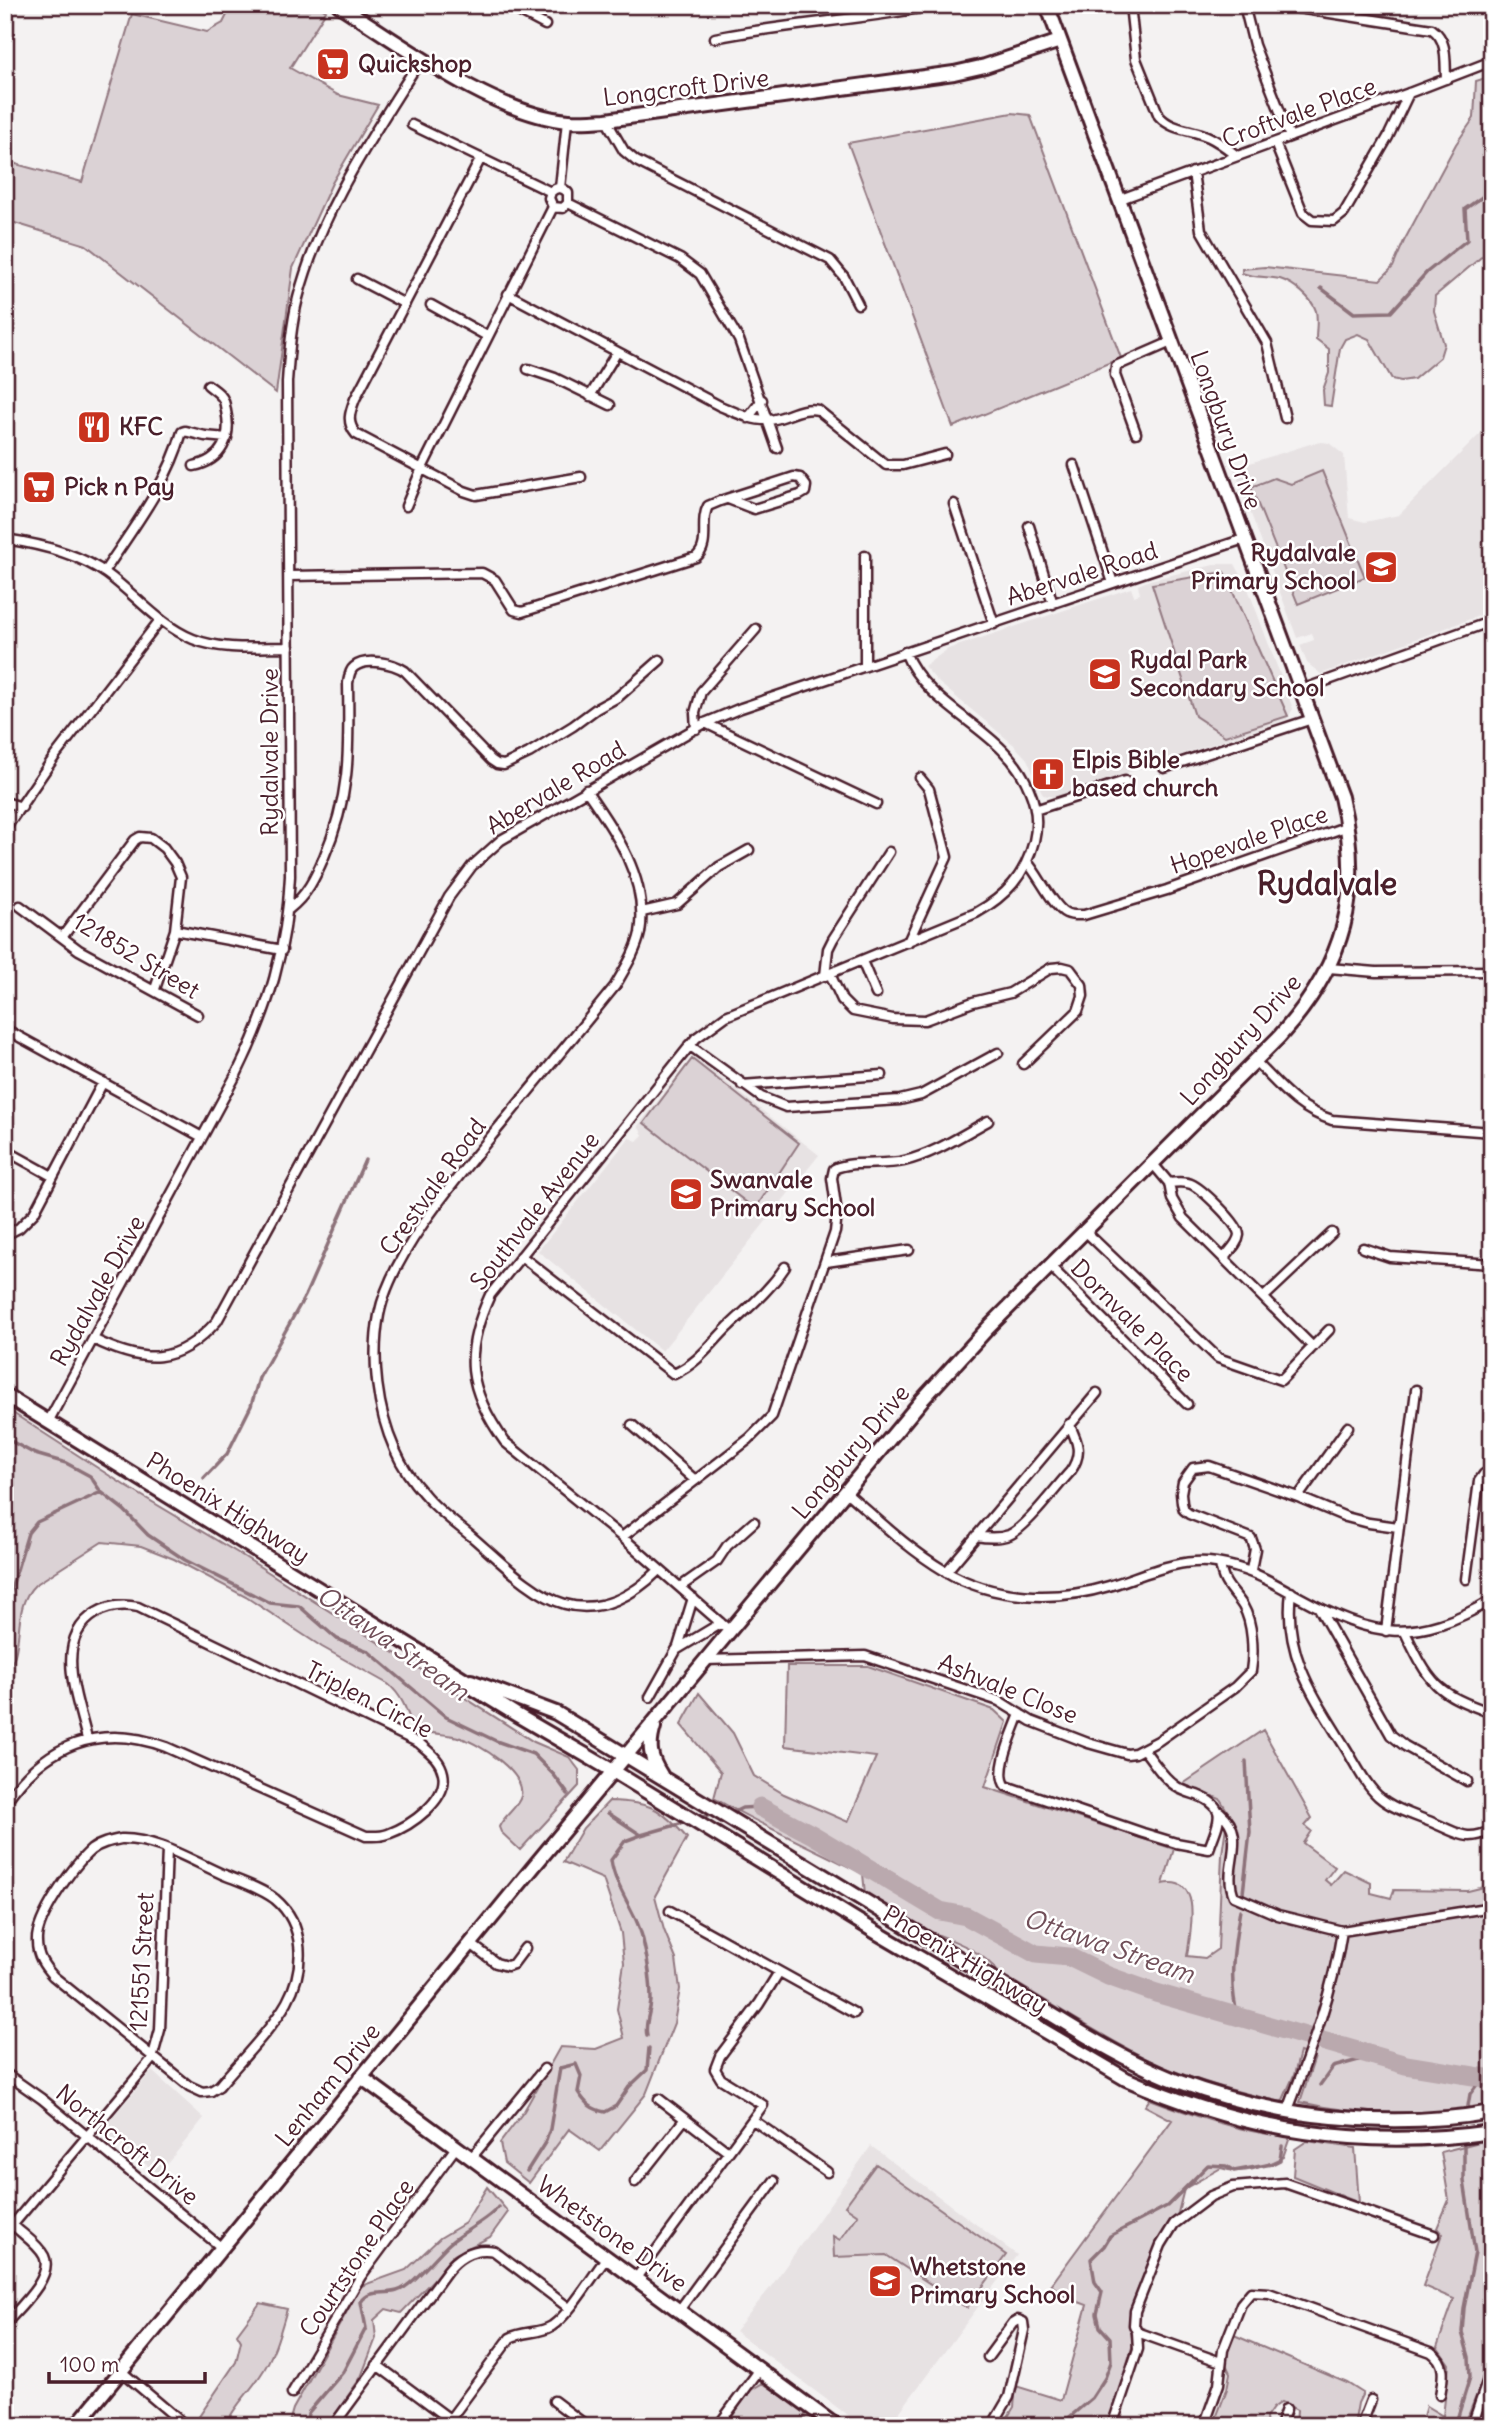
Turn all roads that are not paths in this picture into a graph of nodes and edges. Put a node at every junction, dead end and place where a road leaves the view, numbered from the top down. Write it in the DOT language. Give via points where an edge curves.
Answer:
graph roads {
  1 [pos="340,5"];
  2 [pos="507,5"];
  3 [pos="937,5"];
  4 [pos="1046,5"];
  5 [pos="1130,5"];
  6 [pos="1244,5"];
  7 [pos="1298,8"];
  8 [pos="545,25"];
  9 [pos="715,38"];
  10 [pos="1060,40"];
  11 [pos="422,57"];
  12 [pos="1492,61"];
  13 [pos="1446,79"];
  14 [pos="1409,93"];
  15 [pos="606,120"];
  16 [pos="567,121"];
  17 [pos="412,125"];
  18 [pos="1290,137"];
  19 [pos="1276,143"];
  20 [pos="1237,156"];
  21 [pos="481,158"];
  22 [pos="1193,172"];
  23 [pos="560,188"];
  24 [pos="551,192"];
  25 [pos="1118,200"];
  26 [pos="568,203"];
  27 [pos="553,207"];
  28 [pos="357,279"];
  29 [pos="508,294"];
  30 [pos="405,304"];
  31 [pos="858,304"];
  32 [pos="430,305"];
  33 [pos="487,336"];
  34 [pos="1171,342"];
  35 [pos="617,352"];
  36 [pos="528,369"];
  37 [pos="208,385"];
  38 [pos="590,396"];
  39 [pos="762,400"];
  40 [pos="610,405"];
  41 [pos="748,418"];
  42 [pos="1284,418"];
  43 [pos="768,420"];
  44 [pos="1136,433"];
  45 [pos="227,438"];
  46 [pos="777,448"];
  47 [pos="945,454"];
  48 [pos="1074,465"];
  49 [pos="194,466"];
  50 [pos="422,468"];
  51 [pos="581,477"];
  52 [pos="728,499"];
  53 [pos="954,503"];
  54 [pos="406,506"];
  55 [pos="1029,526"];
  56 [pos="5,539"];
  57 [pos="1244,539"];
  58 [pos="864,556"];
  59 [pos="104,572"];
  60 [pos="289,576"];
  61 [pos="1113,583"];
  62 [pos="1053,604"];
  63 [pos="160,620"];
  64 [pos="1492,621"];
  65 [pos="994,624"];
  66 [pos="756,629"];
  67 [pos="289,647"];
  68 [pos="905,652"];
  69 [pos="660,660"];
  70 [pos="865,666"];
  71 [pos="1301,690"];
  72 [pos="1312,719"];
  73 [pos="705,723"];
  74 [pos="696,729"];
  75 [pos="1164,768"];
  76 [pos="920,778"];
  77 [pos="1125,781"];
  78 [pos="586,790"];
  79 [pos="5,802"];
  80 [pos="876,804"];
  81 [pos="22,807"];
  82 [pos="1035,810"];
  83 [pos="1348,826"];
  84 [pos="5,829"];
  85 [pos="749,850"];
  86 [pos="889,852"];
  87 [pos="1027,862"];
  88 [pos="20,906"];
  89 [pos="289,909"];
  90 [pos="642,912"];
  91 [pos="175,930"];
  92 [pos="63,936"];
  93 [pos="908,942"];
  94 [pos="282,950"];
  95 [pos="862,961"];
  96 [pos="1329,968"];
  97 [pos="1492,971"];
  98 [pos="828,975"];
  99 [pos="155,989"];
  100 [pos="876,994"];
  101 [pos="198,1015"];
  102 [pos="5,1029"];
  103 [pos="689,1045"];
  104 [pos="998,1053"];
  105 [pos="1255,1061"];
  106 [pos="1023,1064"];
  107 [pos="882,1074"];
  108 [pos="103,1082"];
  109 [pos="741,1084"];
  110 [pos="988,1121"];
  111 [pos="1492,1132"];
  112 [pos="202,1138"];
  113 [pos="5,1150"];
  114 [pos="1153,1164"];
  115 [pos="52,1176"];
  116 [pos="1169,1184"];
  117 [pos="1085,1231"];
  118 [pos="1332,1233"];
  119 [pos="5,1235"];
  120 [pos="1363,1248"];
  121 [pos="909,1250"];
  122 [pos="521,1256"];
  123 [pos="1224,1258"];
  124 [pos="826,1262"];
  125 [pos="1492,1264"];
  126 [pos="1050,1266"];
  127 [pos="785,1267"];
  128 [pos="1264,1297"];
  129 [pos="1329,1330"];
  130 [pos="93,1339"];
  131 [pos="1313,1347"];
  132 [pos="1416,1390"];
  133 [pos="1097,1393"];
  134 [pos="5,1395"];
  135 [pos="1187,1404"];
  136 [pos="48,1422"];
  137 [pos="1069,1424"];
  138 [pos="632,1425"];
  139 [pos="1348,1427"];
  140 [pos="1492,1471"];
  141 [pos="695,1479"];
  142 [pos="846,1492"];
  143 [pos="1298,1497"];
  144 [pos="754,1522"];
  145 [pos="1398,1527"];
  146 [pos="976,1536"];
  147 [pos="622,1537"];
  148 [pos="1220,1564"];
  149 [pos="659,1570"];
  150 [pos="1251,1570"];
  151 [pos="946,1572"];
  152 [pos="1466,1578"];
  153 [pos="680,1587"];
  154 [pos="1291,1592"];
  155 [pos="693,1598"];
  156 [pos="1492,1600"];
  157 [pos="1318,1607"];
  158 [pos="726,1627"];
  159 [pos="1386,1631"];
  160 [pos="1405,1632"];
  161 [pos="676,1650"];
  162 [pos="705,1660"];
  163 [pos="464,1679"];
  164 [pos="650,1697"];
  165 [pos="1492,1713"];
  166 [pos="1020,1714"];
  167 [pos="656,1720"];
  168 [pos="87,1739"];
  169 [pos="1144,1750"];
  170 [pos="627,1756"];
  171 [pos="613,1771"];
  172 [pos="665,1780"];
  173 [pos="1467,1781"];
  174 [pos="5,1803"];
  175 [pos="1220,1812"];
  176 [pos="1492,1830"];
  177 [pos="167,1849"];
  178 [pos="1492,1907"];
  179 [pos="670,1911"];
  180 [pos="1342,1931"];
  181 [pos="471,1944"];
  182 [pos="525,1948"];
  183 [pos="779,1972"];
  184 [pos="854,2014"];
  185 [pos="152,2059"];
  186 [pos="544,2070"];
  187 [pos="5,2073"];
  188 [pos="361,2077"];
  189 [pos="659,2099"];
  190 [pos="1288,2110"];
  191 [pos="1492,2112"];
  192 [pos="684,2120"];
  193 [pos="753,2120"];
  194 [pos="1492,2132"];
  195 [pos="88,2136"];
  196 [pos="457,2146"];
  197 [pos="728,2152"];
  198 [pos="472,2157"];
  199 [pos="827,2172"];
  200 [pos="774,2180"];
  201 [pos="635,2182"];
  202 [pos="13,2225"];
  203 [pos="5,2234"];
  204 [pos="1434,2235"];
  205 [pos="222,2248"];
  206 [pos="607,2257"];
  207 [pos="636,2278"];
  208 [pos="569,2308"];
  209 [pos="680,2309"];
  210 [pos="5,2324"];
  211 [pos="1137,2332"];
  212 [pos="988,2357"];
  213 [pos="1222,2362"];
  214 [pos="377,2365"];
  215 [pos="760,2369"];
  216 [pos="121,2371"];
  217 [pos="1490,2373"];
  218 [pos="292,2393"];
  219 [pos="1440,2395"];
  220 [pos="1371,2400"];
  221 [pos="554,2401"];
  222 [pos="1286,2409"];
  223 [pos="1000,2422"];
  224 [pos="452,2424"];
  225 [pos="76,2426"];
  226 [pos="186,2426"];
  227 [pos="334,2426"];
  228 [pos="587,2426"];
  229 [pos="718,2426"];
  230 [pos="836,2426"];
  231 [pos="992,2426"];
  232 [pos="1112,2426"];
  233 [pos="1205,2426"];
  234 [pos="1280,2426"];
  235 [pos="1361,2426"];
  236 [pos="1472,2426"];
  1 -- 11 [label="street, Longcroft Drive"];
  2 -- 8 [label="street"];
  3 -- 9 [label="street"];
  4 -- 10 [label="street, Longbury Drive"];
  5 -- 20 [label="street" via="1136,59 1159,116 1173,127 1208,136"];
  6 -- 18 [label="street" via="1254,45"];
  7 -- 13 [label="street" via="1432,29 1443,44"];
  10 -- 15 [label="street, Longcroft Drive" via="954,73"];
  10 -- 25 [label="street, Longbury Drive"];
  11 -- 16 [label="street, Longcroft Drive" via="486,96"];
  11 -- 60 [label="street, Rydalvale Drive" via="339,192 298,299 287,382"];
  12 -- 13 [label="street, Croftvale Place"];
  13 -- 14 [label="street, Croftvale Place"];
  14 -- 18 [label="street, Croftvale Place"];
  14 -- 19 [label="street" via="1388,137 1334,221 1312,220 1303,213"];
  15 -- 16 [label="street, Longcroft Drive"];
  15 -- 31 [label="street" via="624,151 636,161 830,260"];
  16 -- 23 [label="street"];
  17 -- 21 [label="street"];
  18 -- 19 [label="street, Croftvale Place"];
  19 -- 20 [label="street, Croftvale Place"];
  20 -- 22 [label="street, Croftvale Place"];
  21 -- 24 [label="street"];
  21 -- 30 [label="street"];
  22 -- 25 [label="street, Croftvale Place"];
  22 -- 42 [label="street" via="1201,230 1266,343"];
  23 -- 24 [label="street"];
  23 -- 26 [label="street" via="568,193"];
  24 -- 27 [label="street"];
  25 -- 34 [label="street, Longbury Drive"];
  26 -- 27 [label="street" via="560,209"];
  26 -- 39 [label="street" via="680,259 700,274 739,340"];
  27 -- 29 [label="street"];
  28 -- 30 [label="street"];
  29 -- 33 [label="street"];
  29 -- 35 [label="street"];
  30 -- 50 [label="street" via="355,399 349,422 356,434"];
  32 -- 33 [label="street"];
  33 -- 50 [label="street"];
  34 -- 44 [label="street" via="1116,366 1115,375"];
  34 -- 57 [label="street, Longbury Drive"];
  35 -- 38 [label="street"];
  35 -- 41 [label="street"];
  36 -- 38 [label="street"];
  37 -- 45 [label="street" via="224,398"];
  38 -- 40 [label="street"];
  39 -- 41 [label="street"];
  39 -- 43 [label="street"];
  41 -- 43 [label="street"];
  43 -- 46 [label="street"];
  43 -- 47 [label="street" via="818,410 886,465"];
  45 -- 49 [label="street" via="207,463"];
  45 -- 59 [label="street" via="182,432 150,502"];
  48 -- 61 [label="street"];
  50 -- 51 [label="street" via="476,495"];
  50 -- 54 [label="street"];
  52 -- 52 [label="street" via="794,477 806,486 800,495 754,509"];
  52 -- 60 [label="street" via="708,506 704,513 703,547 696,557 522,612 508,605 495,580 482,573"];
  53 -- 65 [label="street"];
  55 -- 62 [label="street"];
  56 -- 59 [label="street" via="73,556"];
  57 -- 61 [label="street, Abervale Road"];
  57 -- 71 [label="street, Longbury Drive"];
  58 -- 70 [label="street"];
  59 -- 63 [label="street"];
  60 -- 67 [label="street, Rydalvale Drive"];
  61 -- 62 [label="street, Abervale Road"];
  62 -- 65 [label="street, Abervale Road"];
  63 -- 67 [label="street" via="193,639 234,648"];
  63 -- 81 [label="street" via="70,736"];
  64 -- 71 [label="street"];
  65 -- 68 [label="street, Abervale Road"];
  66 -- 74 [label="street" via="701,692"];
  67 -- 89 [label="street, Rydalvale Drive"];
  68 -- 70 [label="street, Abervale Road"];
  68 -- 82 [label="street, Southvale Avenue" via="922,681 1010,755 1024,775"];
  69 -- 89 [label="street" via="618,697 504,765 491,760 405,671 374,663 354,667 348,683 348,766 340,814 311,885"];
  70 -- 73 [label="street, Abervale Road"];
  71 -- 72 [label="street, Longbury Drive"];
  72 -- 75 [label="street"];
  72 -- 83 [label="street, Longbury Drive"];
  73 -- 74 [label="street, Abervale Road"];
  73 -- 80 [label="street"];
  74 -- 78 [label="street, Abervale Road"];
  76 -- 93 [label="street" via="929,789 947,857"];
  77 -- 82 [label="street"];
  78 -- 90 [label="street, Crestvale Road" via="624,851 638,884"];
  78 -- 130 [label="street, Abervale Road" via="501,840 458,883 217,1321 179,1351 152,1357 128,1355"];
  79 -- 81 [label="street"];
  81 -- 84 [label="street"];
  82 -- 87 [label="street, Southvale Avenue" via="1036,833"];
  83 -- 87 [label="street, Hopevale Place" via="1084,915 1070,915 1058,907"];
  83 -- 96 [label="street, Longbury Drive" via="1348,905"];
  85 -- 90 [label="street" via="719,867 677,904"];
  86 -- 98 [label="street" via="828,949"];
  87 -- 93 [label="street, Southvale Avenue" via="1010,890 995,902"];
  88 -- 92 [label="street, 121852 Street"];
  89 -- 94 [label="street, Rydalvale Drive"];
  90 -- 149 [label="street, Crestvale Road" via="640,935 615,986 418,1233 387,1290 376,1347 387,1426 408,1474 425,1497 524,1581 565,1604 605,1605 625,1597"];
  91 -- 92 [label="street" via="181,877 164,848 151,838 140,837"];
  91 -- 94 [label="street"];
  91 -- 99 [label="street"];
  92 -- 99 [label="street, 121852 Street" via="79,950"];
  93 -- 95 [label="street, Southvale Avenue"];
  94 -- 112 [label="street, Rydalvale Drive" via="257,1033"];
  95 -- 98 [label="street, Southvale Avenue"];
  95 -- 100 [label="street"];
  96 -- 97 [label="street"];
  96 -- 105 [label="street, Longbury Drive" via="1304,1010"];
  98 -- 103 [label="street, Southvale Avenue" via="726,1016"];
  98 -- 106 [label="street" via="853,1011 925,1020 1010,993 1051,968 1070,969 1082,985 1078,1010"];
  99 -- 101 [label="street, 121852 Street"];
  102 -- 108 [label="street"];
  103 -- 109 [label="street"];
  103 -- 122 [label="street, Southvale Avenue"];
  104 -- 109 [label="street" via="930,1092 900,1100 786,1107"];
  105 -- 111 [label="street" via="1299,1105 1332,1120"];
  105 -- 114 [label="street, Longbury Drive"];
  107 -- 109 [label="street"];
  108 -- 112 [label="street"];
  108 -- 115 [label="street"];
  110 -- 124 [label="street" via="926,1154 838,1167 832,1172 837,1213"];
  112 -- 130 [label="street, Rydalvale Drive"];
  113 -- 115 [label="street"];
  114 -- 116 [label="street"];
  114 -- 117 [label="street, Longbury Drive"];
  115 -- 119 [label="street" via="34,1213"];
  116 -- 123 [label="street" via="1175,1207"];
  116 -- 123 [label="street" via="1183,1182 1198,1188 1236,1226 1239,1237"];
  117 -- 126 [label="street, Longbury Drive"];
  117 -- 131 [label="street" via="1219,1357 1281,1380"];
  118 -- 128 [label="street"];
  120 -- 125 [label="street" via="1390,1258"];
  121 -- 124 [label="street"];
  122 -- 127 [label="street" via="674,1374 699,1359 764,1295"];
  122 -- 147 [label="street, Southvale Avenue" via="490,1294 475,1332 472,1373 479,1399 505,1441"];
  123 -- 128 [label="street"];
  124 -- 141 [label="street" via="772,1416"];
  126 -- 135 [label="street, Dornvale Place"];
  126 -- 142 [label="street, Longbury Drive" via="951,1366"];
  128 -- 131 [label="street"];
  129 -- 131 [label="street"];
  130 -- 136 [label="street, Rydalvale Drive"];
  132 -- 145 [label="street"];
  133 -- 137 [label="street"];
  134 -- 136 [label="street, Phoenix Highway"];
  136 -- 163 [label="street, Phoenix Highway"];
  137 -- 146 [label="street"];
  137 -- 146 [label="street" via="1079,1446 1070,1472 1010,1535"];
  138 -- 141 [label="street"];
  139 -- 143 [label="street"];
  140 -- 152 [label="street" via="1479,1481"];
  141 -- 147 [label="street"];
  142 -- 151 [label="street"];
  142 -- 158 [label="street, Longbury Drive"];
  143 -- 145 [label="street" via="1355,1520"];
  143 -- 150 [label="street" via="1209,1466 1193,1468 1187,1475 1181,1493 1184,1510 1251,1538 1255,1549"];
  144 -- 153 [label="street" via="717,1561"];
  145 -- 159 [label="street"];
  146 -- 151 [label="street"];
  147 -- 149 [label="street, Southvale Avenue"];
  148 -- 150 [label="street"];
  148 -- 151 [label="street" via="1181,1563 1107,1586 1055,1596 993,1590"];
  148 -- 169 [label="street" via="1224,1581 1244,1609 1251,1639 1251,1671"];
  149 -- 153 [label="street, Southvale Avenue"];
  150 -- 154 [label="street"];
  153 -- 155 [label="street, Southvale Avenue"];
  154 -- 157 [label="street"];
  154 -- 176 [label="street" via="1294,1646 1308,1688 1377,1795 1462,1835 1477,1837"];
  155 -- 158 [label="street, Southvale Avenue"];
  155 -- 161 [label="street"];
  156 -- 160 [label="street" via="1442,1624"];
  157 -- 159 [label="street" via="1360,1626"];
  157 -- 173 [label="street" via="1391,1735"];
  158 -- 161 [label="street"];
  158 -- 162 [label="street, Longbury Drive"];
  159 -- 160 [label="street"];
  160 -- 165 [label="street" via="1422,1669 1441,1691"];
  161 -- 164 [label="street"];
  162 -- 166 [label="street, Ashvale Close" via="865,1656 999,1701"];
  162 -- 167 [label="street, Longbury Drive"];
  163 -- 170 [label="street, Phoenix Highway" via="556,1713"];
  163 -- 171 [label="street, Phoenix Highway"];
  166 -- 169 [label="street, Ashvale Close" via="1117,1752"];
  166 -- 175 [label="street" via="1000,1772 1006,1786 1143,1833 1209,1849"];
  167 -- 170 [label="street, Longbury Drive"];
  167 -- 172 [label="street" via="649,1745"];
  168 -- 168 [label="street, Triplen Circle" via="121,1736 149,1741 366,1836 389,1834 414,1819 439,1798 443,1784 438,1761 419,1743 129,1605 100,1610 87,1618 71,1646 72,1676"];
  168 -- 174 [label="street, Triplen Circle" via="40,1763"];
  169 -- 175 [label="street" via="1168,1780 1210,1801"];
  170 -- 171 [label="street, Longbury Drive"];
  170 -- 172 [label="street, Phoenix Highway"];
  171 -- 181 [label="street, Lenham Drive"];
  171 -- 194 [label="street, Phoenix Highway" via="1126,2080 1264,2126 1333,2137 1425,2139"];
  172 -- 190 [label="street, Phoenix Highway" via="1129,2060 1217,2095"];
  175 -- 180 [label="street" via="1235,1838 1230,1882 1234,1896 1278,1915"];
  177 -- 185 [label="street, 121551 Street" via="160,2030"];
  177 -- 185 [label="street" via="135,1839 107,1842 90,1851 43,1917 36,1941 44,1967"];
  177 -- 185 [label="street" via="272,1897 291,1917 300,1947 286,2002 219,2086 211,2091 195,2090"];
  178 -- 180 [label="street"];
  179 -- 183 [label="street"];
  180 -- 190 [label="street" via="1334,1973"];
  181 -- 182 [label="street" via="507,1966"];
  181 -- 188 [label="street, Lenham Drive"];
  183 -- 184 [label="street"];
  183 -- 193 [label="street" via="715,2069 721,2079 763,2105"];
  185 -- 195 [label="street, 121551 Street"];
  186 -- 198 [label="street"];
  187 -- 195 [label="street, Northcroft Drive"];
  188 -- 196 [label="street, Whetstone Drive"];
  188 -- 205 [label="street, Lenham Drive"];
  189 -- 192 [label="street"];
  190 -- 191 [label="street, Phoenix Highway" via="1330,2118 1404,2121"];
  192 -- 197 [label="street"];
  192 -- 201 [label="street"];
  193 -- 197 [label="street"];
  193 -- 199 [label="street"];
  195 -- 202 [label="street, 121551 Street"];
  195 -- 205 [label="street, Northcroft Drive"];
  196 -- 198 [label="street, Whetstone Drive"];
  196 -- 218 [label="street, Courtstone Place" via="361,2276"];
  197 -- 207 [label="street"];
  198 -- 206 [label="street, Whetstone Drive"];
  200 -- 209 [label="street"];
  202 -- 203 [label="street, 121551 Street"];
  202 -- 210 [label="street" via="40,2250 47,2270"];
  204 -- 211 [label="street" via="1285,2183 1222,2190 1184,2215 1166,2235 1135,2311"];
  205 -- 216 [label="street, Lenham Drive"];
  206 -- 207 [label="street, Whetstone Drive"];
  206 -- 208 [label="street"];
  207 -- 209 [label="street, Whetstone Drive"];
  208 -- 214 [label="street" via="494,2251 473,2252 453,2264"];
  208 -- 224 [label="street" via="550,2327 510,2338"];
  209 -- 215 [label="street, Whetstone Drive"];
  211 -- 213 [label="street"];
  211 -- 232 [label="street" via="1136,2358"];
  212 -- 223 [label="street" via="1013,2323 1023,2322"];
  213 -- 219 [label="street" via="1241,2304 1249,2293 1261,2291 1431,2352 1442,2363"];
  213 -- 233 [label="street"];
  214 -- 224 [label="street"];
  214 -- 227 [label="street"];
  215 -- 229 [label="street"];
  215 -- 230 [label="street, Whetstone Drive"];
  216 -- 225 [label="street, Lenham Drive"];
  216 -- 226 [label="street"];
  217 -- 236 [label="street"];
  220 -- 235 [label="street"];
  221 -- 228 [label="street"];
  222 -- 234 [label="street"];
  223 -- 231 [label="street"];
}
